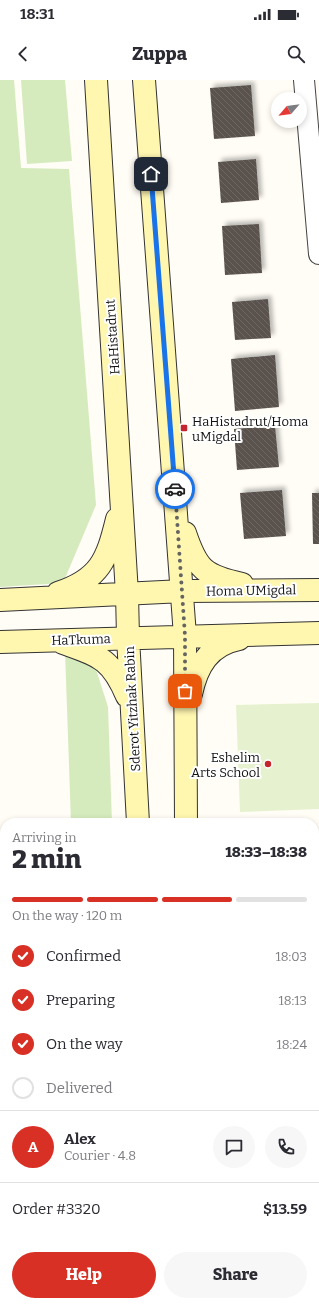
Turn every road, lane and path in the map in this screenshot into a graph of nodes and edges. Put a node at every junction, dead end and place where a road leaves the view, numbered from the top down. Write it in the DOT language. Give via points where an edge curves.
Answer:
graph roads {
  1 [pos="96,80"];
  2 [pos="144,80"];
  3 [pos="304,80"];
  4 [pos="316,182"];
  5 [pos="319,254"];
  6 [pos="175,491"];
  7 [pos="122,502"];
  8 [pos="276,590"];
  9 [pos="319,590"];
  10 [pos="183,591"];
  11 [pos="128,594"];
  12 [pos="40,599"];
  13 [pos="0,600"];
  14 [pos="319,633"];
  15 [pos="260,634"];
  16 [pos="185,636"];
  17 [pos="128,637"];
  18 [pos="53,639"];
  19 [pos="0,642"];
  20 [pos="132,710"];
  21 [pos="185,719"];
  22 [pos="138,818"];
  23 [pos="186,818"];
  1 -- 7 [label="main road, HaHistadrut"];
  2 -- 6 [label="main road"];
  3 -- 4 [label="street"];
  4 -- 5 [label="street"];
  6 -- 8 [label="main road" via="193,557 204,571 225,580"];
  6 -- 10 [label="main road"];
  7 -- 11 [label="main road, HaHistadrut"];
  7 -- 12 [label="main road" via="104,562 76,587"];
  8 -- 9 [label="main road, Homa UMigdal"];
  8 -- 10 [label="main road, Homa UMigdal"];
  10 -- 11 [label="main road"];
  10 -- 16 [label="main road"];
  11 -- 12 [label="main road"];
  11 -- 17 [label="main road, Sderot Yitzhak Rabin"];
  12 -- 13 [label="main road"];
  14 -- 15 [label="main road"];
  15 -- 16 [label="main road"];
  15 -- 21 [label="main road" via="229,641 216,648 204,660 195,674"];
  16 -- 17 [label="main road, HaTkuma"];
  16 -- 21 [label="main road"];
  17 -- 18 [label="main road, HaTkuma"];
  17 -- 20 [label="main road, Sderot Yitzhak Rabin"];
  18 -- 19 [label="main road, HaTkuma"];
  18 -- 20 [label="main road" via="100,657 114,669"];
  20 -- 22 [label="main road, Sderot Yitzhak Rabin"];
  21 -- 23 [label="main road"];
}
